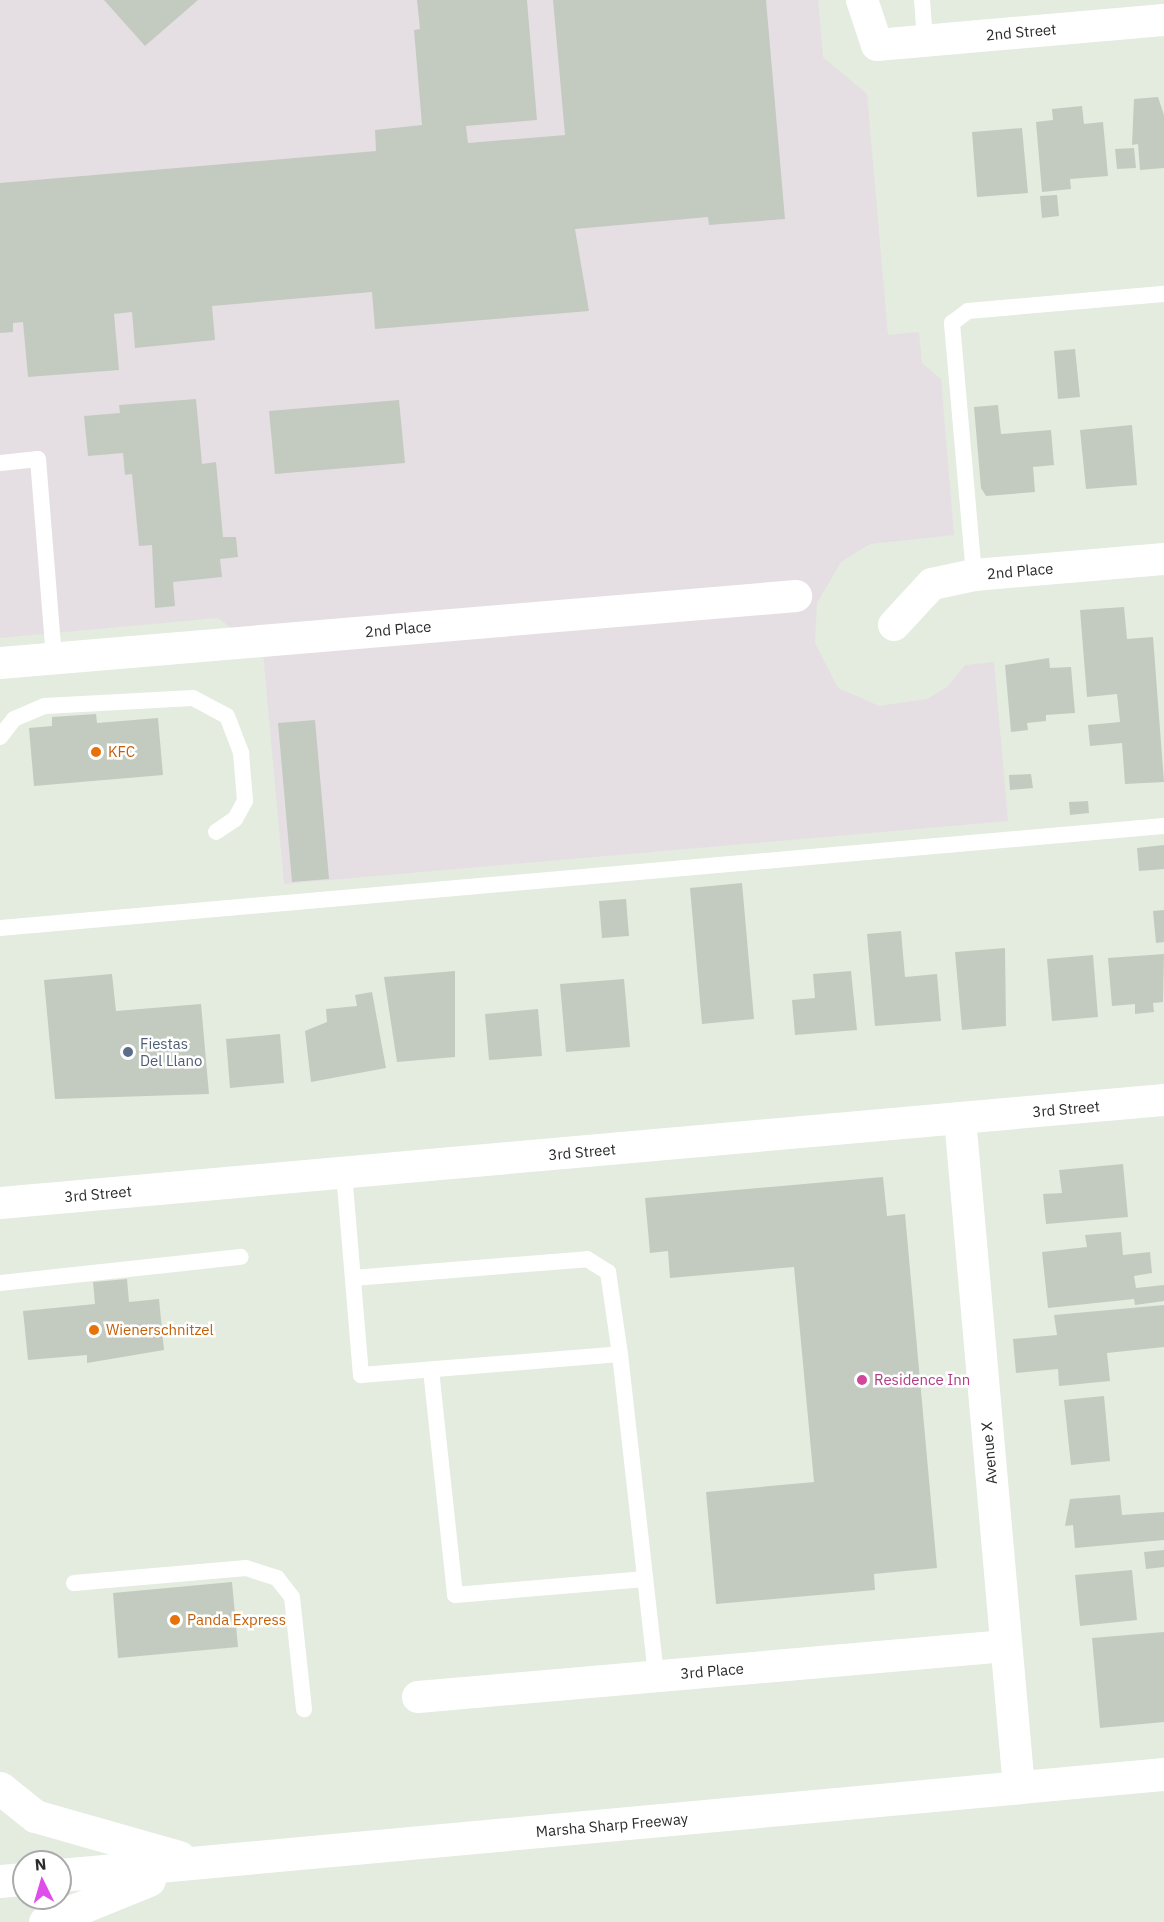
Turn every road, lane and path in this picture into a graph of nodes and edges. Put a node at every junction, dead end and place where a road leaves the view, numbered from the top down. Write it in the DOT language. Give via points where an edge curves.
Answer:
graph roads {
  1 [pos="862,0"];
  2 [pos="922,0"];
  3 [pos="1164,20"];
  4 [pos="925,40"];
  5 [pos="1164,294"];
  6 [pos="0,463"];
  7 [pos="1164,559"];
  8 [pos="974,574"];
  9 [pos="796,596"];
  10 [pos="894,625"];
  11 [pos="54,658"];
  12 [pos="0,663"];
  13 [pos="0,737"];
  14 [pos="1164,826"];
  15 [pos="216,832"];
  16 [pos="0,928"];
  17 [pos="1164,1100"];
  18 [pos="960,1118"];
  19 [pos="344,1173"];
  20 [pos="0,1203"];
  21 [pos="241,1257"];
  22 [pos="353,1278"];
  23 [pos="0,1283"];
  24 [pos="620,1354"];
  25 [pos="431,1370"];
  26 [pos="645,1579"];
  27 [pos="74,1583"];
  28 [pos="1006,1646"];
  29 [pos="656,1676"];
  30 [pos="418,1697"];
  31 [pos="304,1709"];
  32 [pos="1164,1774"];
  33 [pos="0,1788"];
  34 [pos="1019,1788"];
  35 [pos="199,1863"];
  36 [pos="72,1874"];
  37 [pos="45,1922"];
  1 -- 4 [label="street, 2nd Street" via="878,45"];
  2 -- 4 [label="lane"];
  3 -- 4 [label="street, 2nd Street"];
  5 -- 8 [label="lane" via="968,311 952,323"];
  6 -- 11 [label="lane" via="39,459"];
  7 -- 8 [label="street, 2nd Place"];
  8 -- 10 [label="street, 2nd Place" via="932,584"];
  9 -- 11 [label="street, 2nd Place"];
  11 -- 12 [label="street, 2nd Place"];
  13 -- 15 [label="lane" via="14,719 45,706 193,698 227,716 241,753 245,801 235,819"];
  14 -- 16 [label="lane"];
  17 -- 18 [label="street, 3rd Street"];
  18 -- 19 [label="street, 3rd Street"];
  18 -- 28 [label="street, Avenue X"];
  19 -- 20 [label="street, 3rd Street"];
  19 -- 22 [label="lane"];
  21 -- 23 [label="lane"];
  22 -- 24 [label="lane" via="587,1259 608,1272"];
  22 -- 25 [label="lane" via="361,1375"];
  24 -- 25 [label="lane"];
  24 -- 26 [label="lane"];
  25 -- 26 [label="lane" via="455,1595"];
  26 -- 29 [label="lane"];
  27 -- 31 [label="lane" via="246,1568 277,1578 292,1597"];
  28 -- 29 [label="street, 3rd Place"];
  28 -- 34 [label="street, Avenue X"];
  29 -- 30 [label="street, 3rd Place"];
  32 -- 34 [label="main road, Marsha Sharp Freeway"];
  33 -- 35 [label="main road" via="35,1816"];
  34 -- 35 [label="main road, Marsha Sharp Freeway"];
  35 -- 36 [label="main road, Marsha Sharp Freeway"];
  35 -- 37 [label="main road" via="73,1906"];
}
